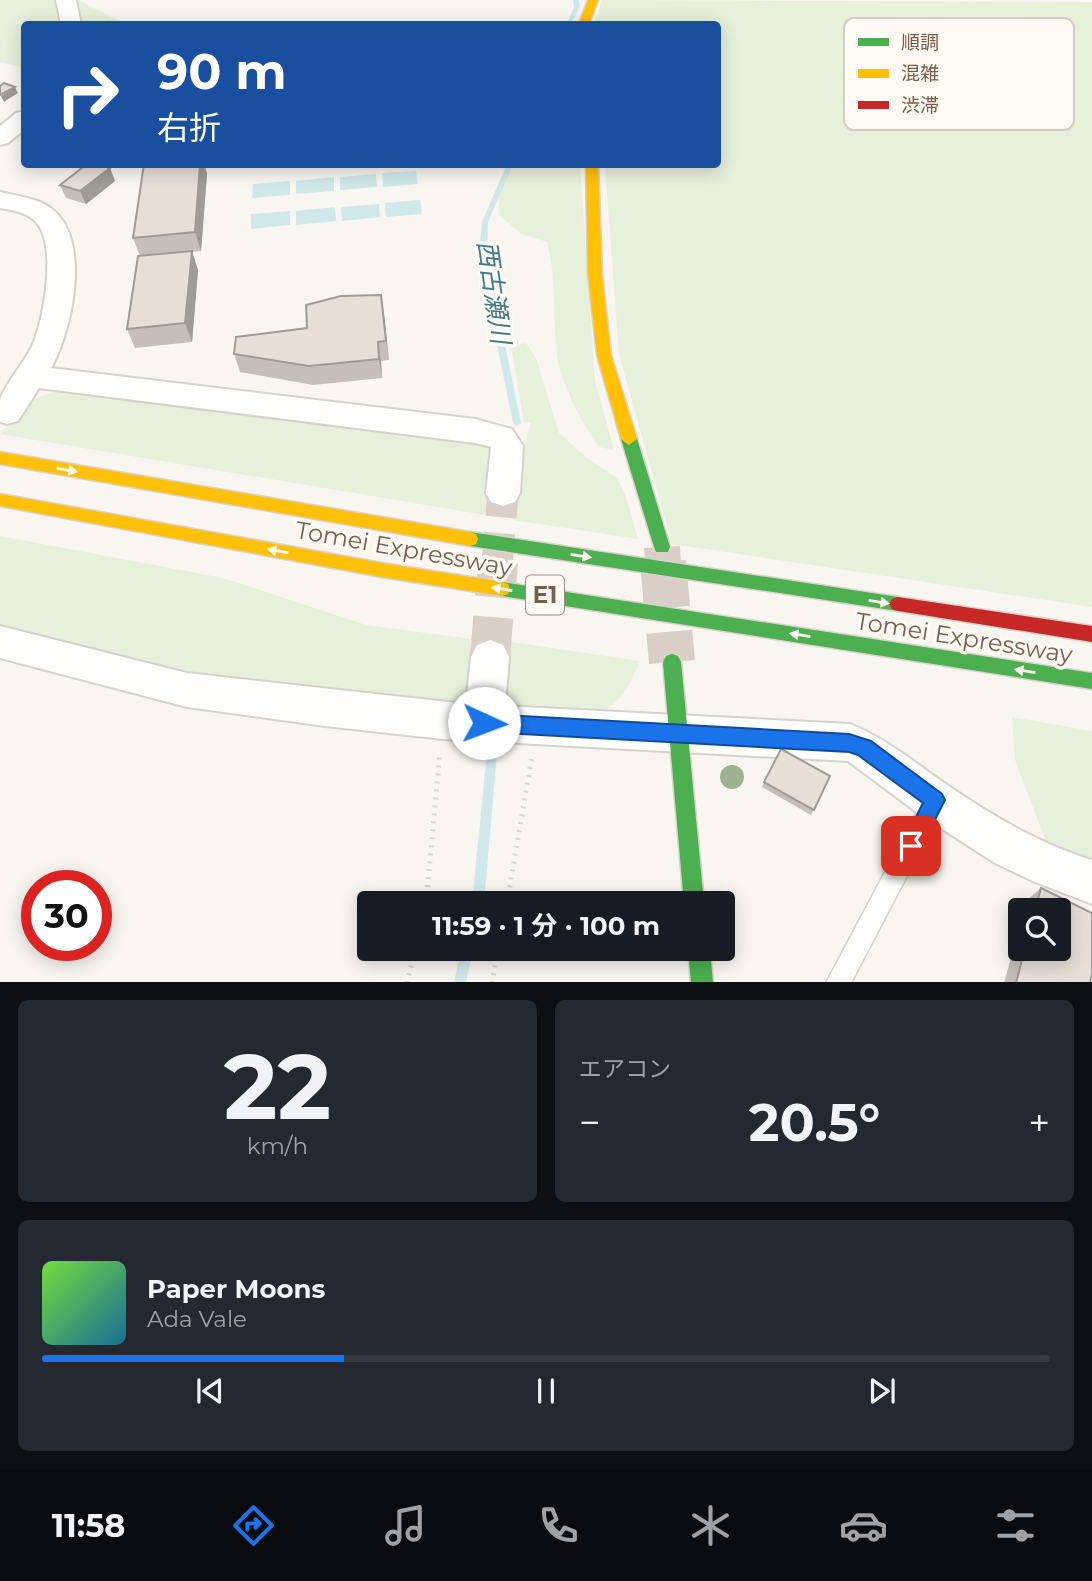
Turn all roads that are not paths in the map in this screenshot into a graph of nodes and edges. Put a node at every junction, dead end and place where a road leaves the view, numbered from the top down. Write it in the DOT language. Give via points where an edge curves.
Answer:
graph roads {
  1 [pos="66,0"];
  2 [pos="593,0"];
  3 [pos="70,21"];
  4 [pos="585,21"];
  5 [pos="21,120"];
  6 [pos="0,138"];
  7 [pos="592,168"];
  8 [pos="0,200"];
  9 [pos="29,376"];
  10 [pos="7,413"];
  11 [pos="0,458"];
  12 [pos="503,493"];
  13 [pos="0,500"];
  14 [pos="662,547"];
  15 [pos="1092,634"];
  16 [pos="0,642"];
  17 [pos="490,657"];
  18 [pos="672,662"];
  19 [pos="1092,681"];
  20 [pos="484,723"];
  21 [pos="678,732"];
  22 [pos="935,800"];
  23 [pos="1092,882"];
  24 [pos="693,891"];
  25 [pos="700,961"];
  26 [pos="702,982"];
  27 [pos="838,982"];
  1 -- 3 [label="street"];
  2 -- 4 [label="main road"];
  5 -- 6 [label="street"];
  7 -- 14 [label="main road" via="595,274 604,355"];
  8 -- 9 [label="street" via="22,204 45,216 55,226 60,247 57,316 48,345"];
  9 -- 10 [label="street"];
  9 -- 12 [label="street" via="502,437 507,446"];
  11 -- 15 [label="main road, Tomei Expressway / E1, one-way" via="397,528"];
  19 -- 13 [label="main road, Tomei Expressway / E1, one-way" via="382,570"];
  16 -- 20 [label="street" via="187,690"];
  17 -- 20 [label="street"];
  18 -- 21 [label="main road"];
  20 -- 21 [label="street"];
  21 -- 22 [label="street" via="849,743 864,748"];
  21 -- 24 [label="main road"];
  22 -- 23 [label="street" via="1031,861"];
  22 -- 27 [label="lane"];
  25 -- 26 [label="main road"];
}
